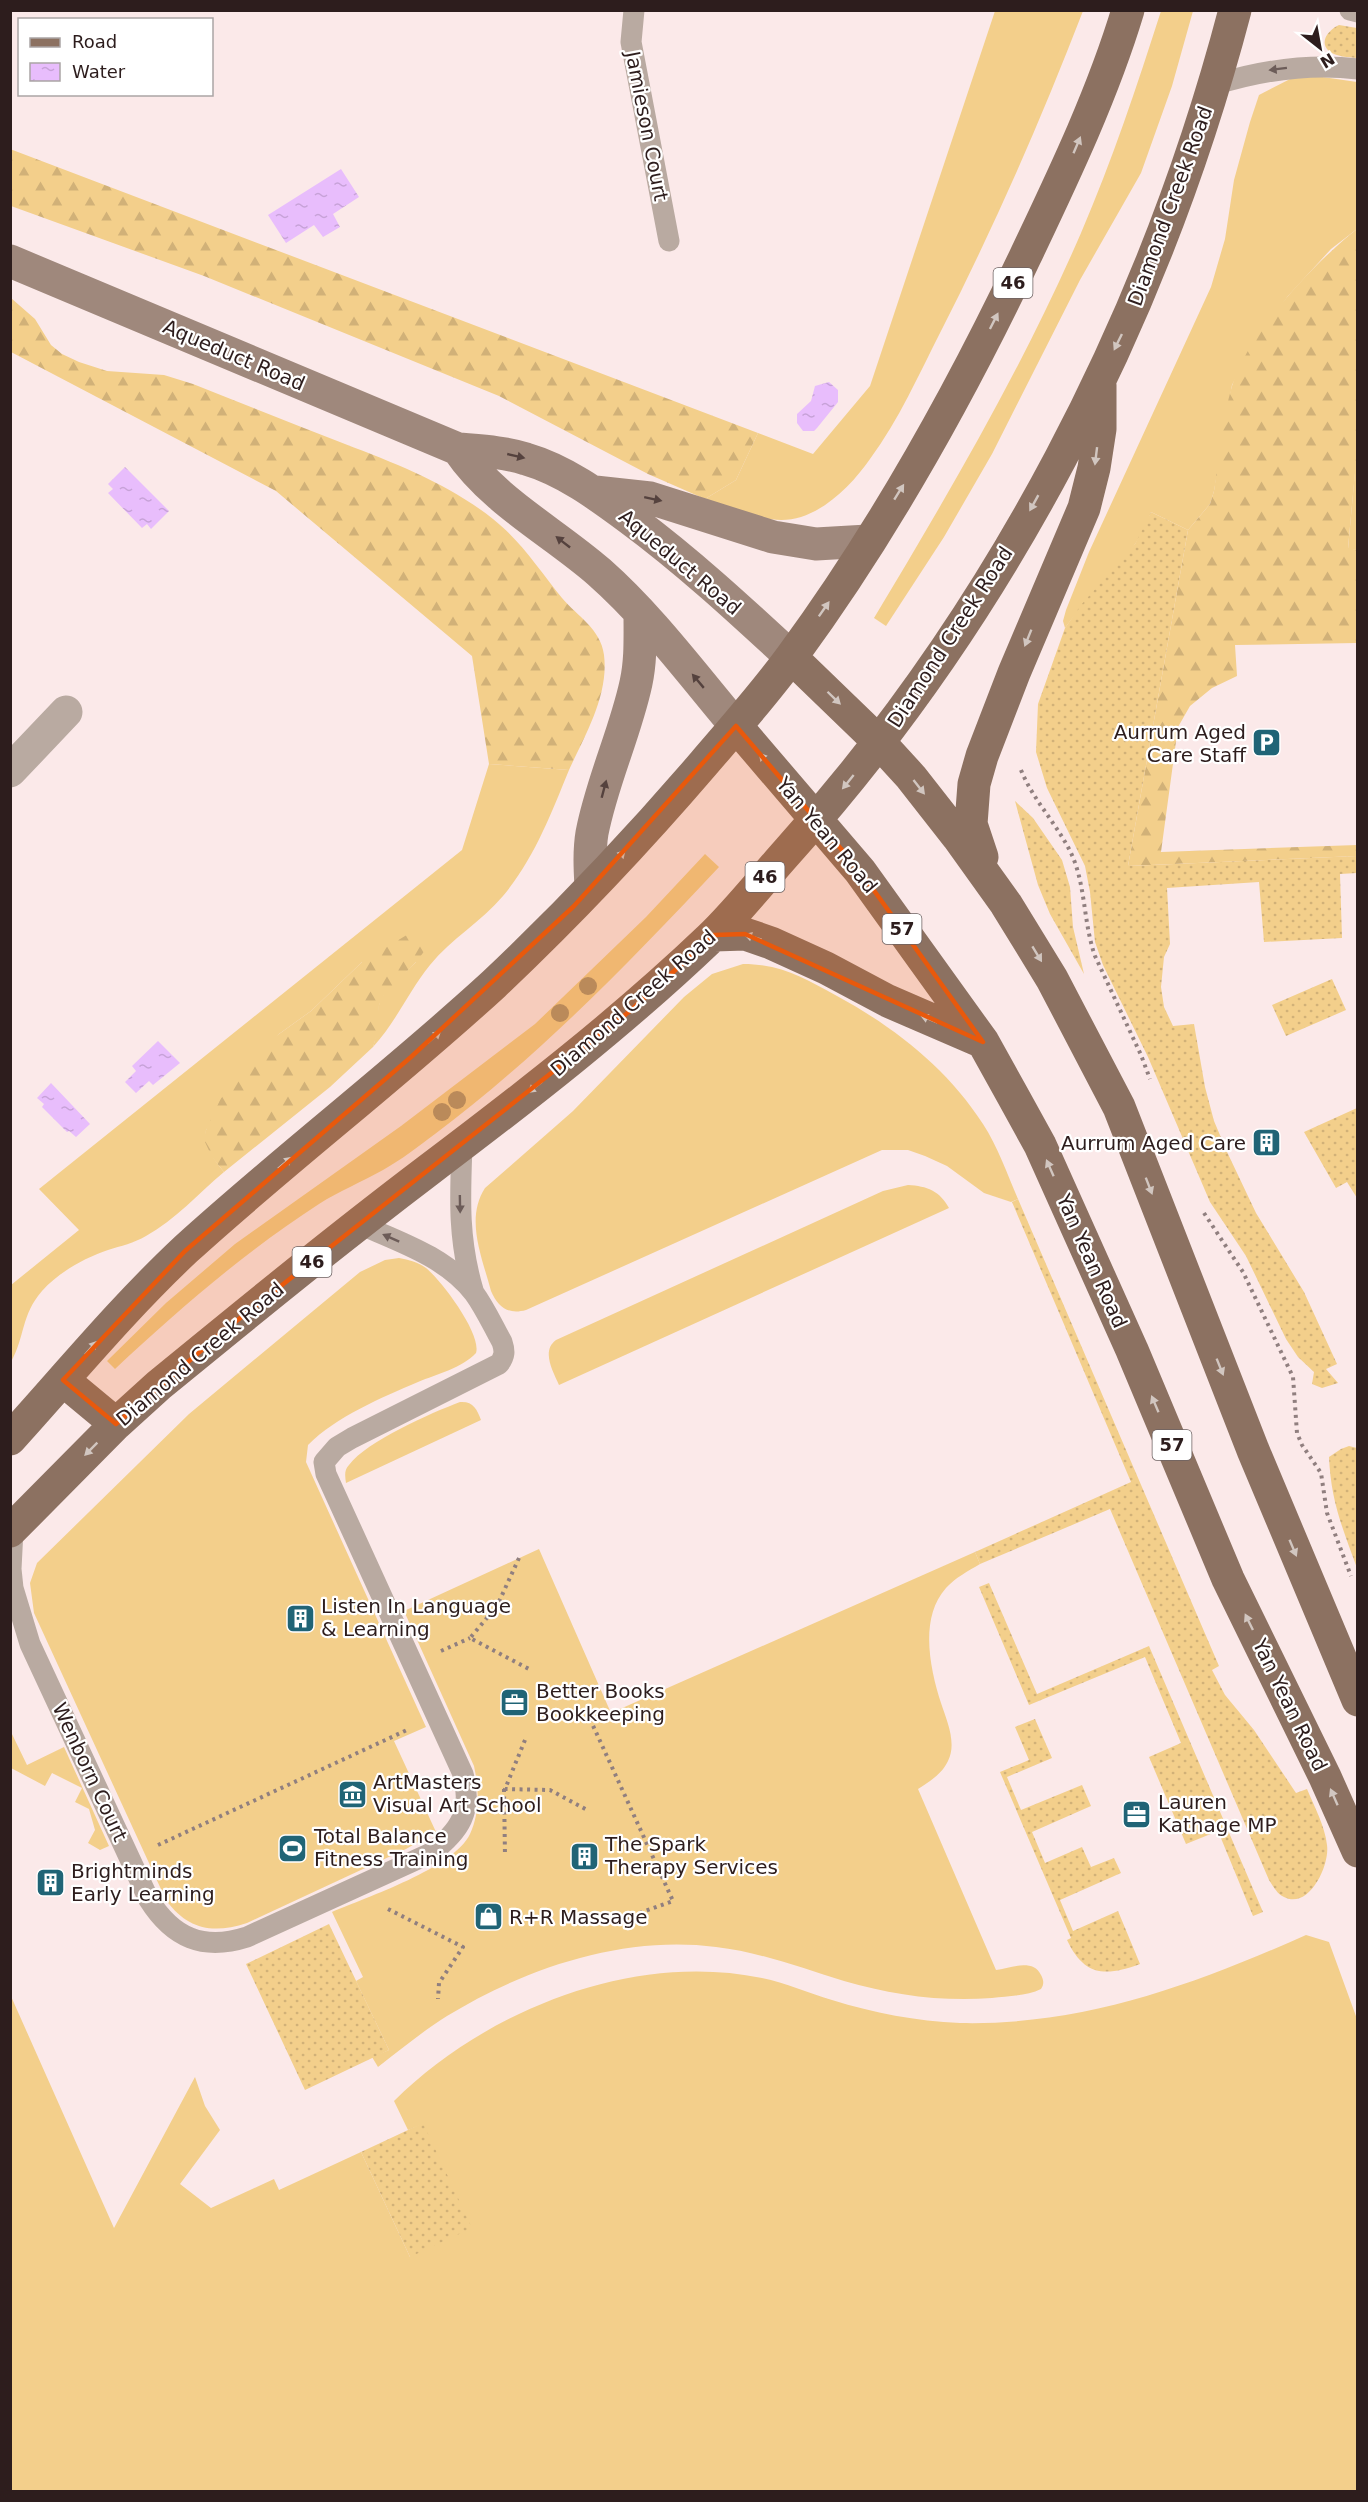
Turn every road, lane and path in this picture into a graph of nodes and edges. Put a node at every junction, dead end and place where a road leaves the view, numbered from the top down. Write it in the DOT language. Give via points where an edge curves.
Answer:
graph roads {
  1 [pos="634,10"];
  2 [pos="1128,10"];
  3 [pos="1235,10"];
  4 [pos="1350,10"];
  5 [pos="1358,12"];
  6 [pos="1358,69"];
  7 [pos="1214,85"];
  8 [pos="669,242"];
  9 [pos="10,261"];
  10 [pos="1100,377"];
  11 [pos="459,449"];
  12 [pos="595,492"];
  13 [pos="868,541"];
  14 [pos="640,615"];
  15 [pos="792,658"];
  16 [pos="66,712"];
  17 [pos="736,726"];
  18 [pos="880,743"];
  19 [pos="1022,770"];
  20 [pos="10,771"];
  21 [pos="816,820"];
  22 [pos="591,887"];
  23 [pos="1006,904"];
  24 [pos="714,934"];
  25 [pos="983,1042"];
  26 [pos="1153,1087"];
  27 [pos="462,1146"];
  28 [pos="1199,1205"];
  29 [pos="359,1224"];
  30 [pos="474,1293"];
  31 [pos="63,1380"];
  32 [pos="116,1424"];
  33 [pos="10,1439"];
  34 [pos="12,1530"];
  35 [pos="519,1558"];
  36 [pos="1353,1583"];
  37 [pos="10,1623"];
  38 [pos="30,1644"];
  39 [pos="529,1669"];
  40 [pos="1358,1700"];
  41 [pos="438,1716"];
  42 [pos="590,1719"];
  43 [pos="525,1740"];
  44 [pos="505,1790"];
  45 [pos="590,1811"];
  46 [pos="1358,1851"];
  47 [pos="505,1856"];
  48 [pos="130,1857"];
  49 [pos="363,1884"];
  50 [pos="612,1923"];
  51 [pos="438,1999"];
  1 -- 8 [label="lane, Jamieson Court" via="631,42"];
  13 -- 2 [label="main road, 46, one-way" via="918,461 996,317 1087,122"];
  3 -- 7 [label="main road, Diamond Creek Road / 46"];
  4 -- 5 [label="lane"];
  6 -- 7 [label="lane, one-way" via="1275,69"];
  7 -- 10 [label="main road, Diamond Creek Road / 46, one-way" via="1154,260"];
  9 -- 11 [label="main road, Aqueduct Road"];
  10 -- 18 [label="main road, Diamond Creek Road / 46, one-way" via="1008,552"];
  10 -- 23 [label="main road, one-way" via="1100,429 1084,508 1030,632 974,784 971,824 976,845"];
  11 -- 12 [label="main road, Aqueduct Road, one-way" via="528,459"];
  14 -- 11 [label="main road, one-way" via="584,559 488,485"];
  12 -- 13 [label="main road, one-way" via="650,498 773,537 816,544"];
  12 -- 15 [label="main road, Aqueduct Road" via="683,560"];
  15 -- 13 [label="main road, 46, one-way"];
  17 -- 14 [label="main road, one-way"];
  22 -- 14 [label="main road, one-way" via="592,834 636,683 641,652"];
  15 -- 17 [label="main road, 46"];
  15 -- 18 [label="main road, one-way"];
  16 -- 20 [label="street"];
  21 -- 17 [label="main road, Yan Yean Road / 57, one-way"];
  22 -- 17 [label="main road, 46, one-way"];
  18 -- 21 [label="main road, Diamond Creek Road / 46, one-way"];
  18 -- 23 [label="main road, one-way" via="958,837"];
  19 -- 26 [label="path" via="1071,853 1082,888 1092,948"];
  21 -- 24 [label="main road, Diamond Creek Road / 46"];
  21 -- 25 [label="main road, Yan Yean Road / 57" via="860,872"];
  31 -- 22 [label="main road, 46, one-way" via="123,1311 185,1251 494,984"];
  23 -- 40 [label="main road, one-way" via="1052,979 1119,1107 1253,1450"];
  25 -- 24 [label="main road, one-way" via="888,1001 771,943 745,934"];
  24 -- 27 [label="main road, Diamond Creek Road / 46, one-way" via="630,1011"];
  46 -- 25 [label="main road, Yan Yean Road / 57, one-way" via="1228,1579 1040,1145"];
  27 -- 29 [label="main road, Diamond Creek Road / 46"];
  27 -- 30 [label="lane, one-way" via="460,1233"];
  28 -- 36 [label="path" via="1243,1272 1293,1377 1298,1433 1321,1473 1327,1513"];
  30 -- 29 [label="lane, one-way" via="433,1258"];
  29 -- 32 [label="main road, Diamond Creek Road / 46"];
  30 -- 41 [label="lane, Wenborn Court" via="502,1342 504,1358 500,1364 352,1438 324,1462 326,1474"];
  31 -- 32 [label="main road"];
  31 -- 33 [label="main road, 46"];
  32 -- 34 [label="main road, Diamond Creek Road / 46, one-way"];
  34 -- 38 [label="lane, Wenborn Court" via="10,1569 17,1608"];
  35 -- 39 [label="path" via="497,1606 470,1638"];
  37 -- 38 [label="lane, Wenborn Court"];
  38 -- 48 [label="lane, Wenborn Court"];
  41 -- 48 [label="path"];
  41 -- 49 [label="lane, Wenborn Court" via="468,1791 459,1825 430,1853"];
  42 -- 50 [label="path" via="673,1901"];
  43 -- 44 [label="path"];
  44 -- 45 [label="path" via="550,1790"];
  44 -- 47 [label="path"];
  48 -- 49 [label="lane, Wenborn Court" via="160,1917 171,1929 203,1942 247,1937"];
  49 -- 51 [label="path" via="371,1900 463,1947 439,1983"];
}
